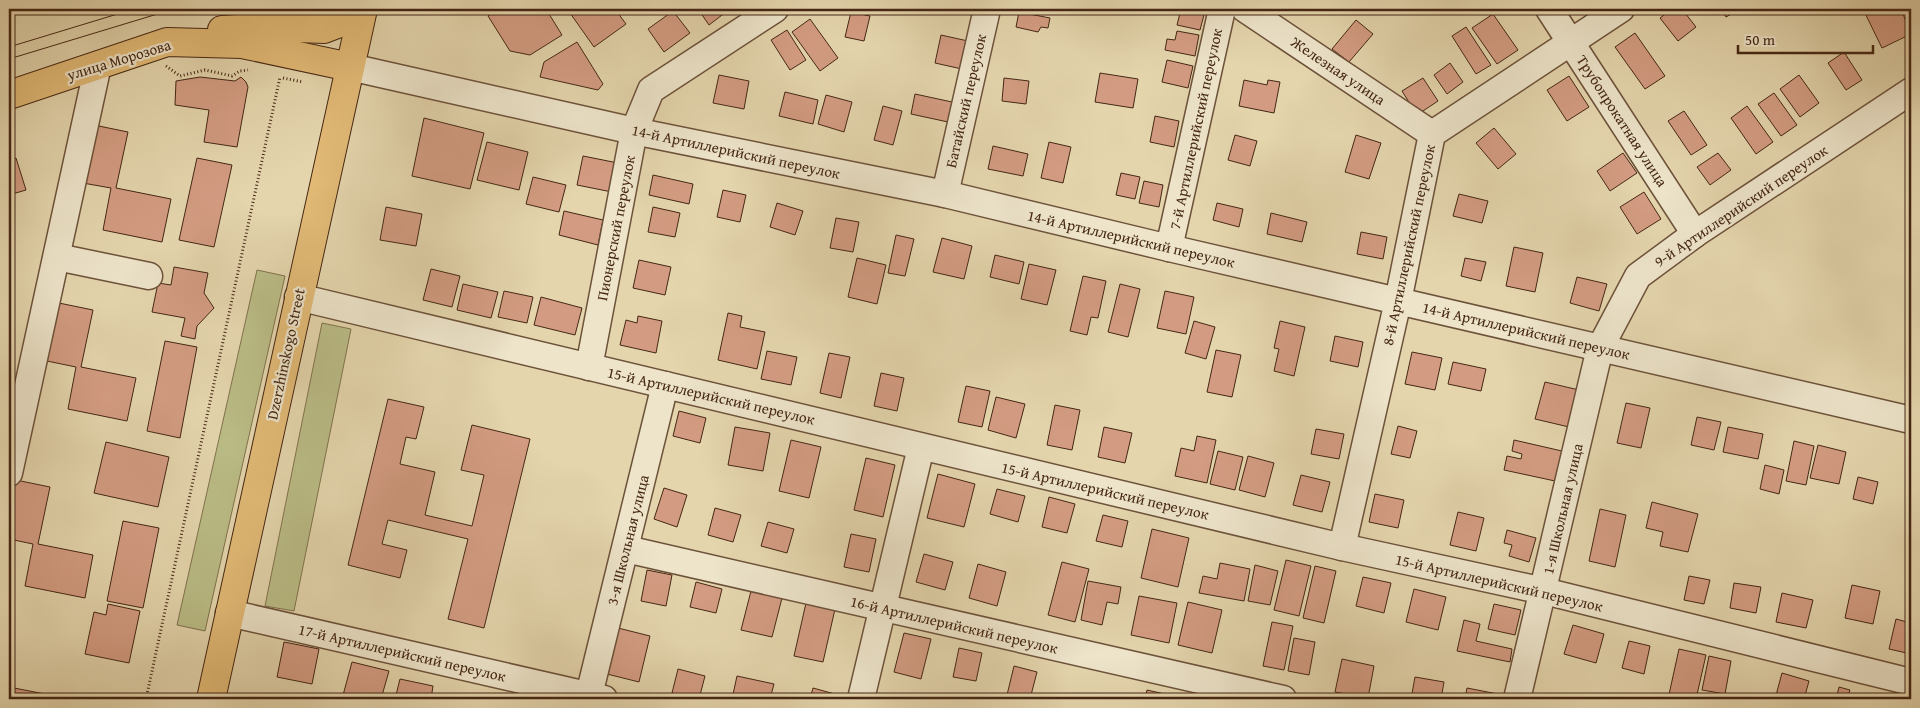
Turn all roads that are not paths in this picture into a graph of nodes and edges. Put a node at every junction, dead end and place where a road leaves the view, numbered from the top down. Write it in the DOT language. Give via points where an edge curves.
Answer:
graph roads {
  1 [pos="362,9"];
  2 [pos="775,9"];
  3 [pos="987,9"];
  4 [pos="1222,9"];
  5 [pos="1245,9"];
  6 [pos="1549,9"];
  7 [pos="1621,9"];
  8 [pos="1571,42"];
  9 [pos="164,54"];
  10 [pos="98,65"];
  11 [pos="350,67"];
  12 [pos="1911,91"];
  13 [pos="9,95"];
  14 [pos="634,131"];
  15 [pos="1432,134"];
  16 [pos="945,194"];
  17 [pos="1696,234"];
  18 [pos="1170,248"];
  19 [pos="57,258"];
  20 [pos="149,276"];
  21 [pos="298,297"];
  22 [pos="1398,301"];
  23 [pos="1600,348"];
  24 [pos="589,367"];
  25 [pos="665,385"];
  26 [pos="1911,420"];
  27 [pos="921,447"];
  28 [pos="9,472"];
  29 [pos="1342,548"];
  30 [pos="626,549"];
  31 [pos="1544,591"];
  32 [pos="882,609"];
  33 [pos="229,613"];
  34 [pos="1911,682"];
  35 [pos="596,697"];
  36 [pos="211,699"];
  37 [pos="861,699"];
  38 [pos="1283,699"];
  39 [pos="1517,699"];
  1 -- 9 [label="main road" via="345,21 324,29 232,28"];
  1 -- 11 [label="main road, Dzerzhinskogo Street"];
  2 -- 14 [label="street, Пионерский переулок" via="651,90"];
  3 -- 16 [label="street, Батайский переулок"];
  4 -- 18 [label="street, 7-й Артиллерийский переулок"];
  5 -- 15 [label="street, Железная улица"];
  6 -- 8 [label="street, Трубопрокатная улица"];
  7 -- 8 [label="street, 8-й Артиллерийский переулок"];
  8 -- 15 [label="street, 8-й Артиллерийский переулок"];
  8 -- 17 [label="street, Трубопрокатная улица"];
  9 -- 10 [label="main road, улица Морозова"];
  9 -- 11 [label="main road, улица Морозова" via="242,44"];
  10 -- 13 [label="main road, улица Морозова"];
  10 -- 19 [label="street"];
  11 -- 14 [label="street, 14-й Артиллерийский переулок"];
  11 -- 21 [label="main road, Dzerzhinskogo Street"];
  12 -- 17 [label="street, 9-й Артиллерийский переулок"];
  14 -- 16 [label="street, 14-й Артиллерийский переулок"];
  14 -- 24 [label="street, Пионерский переулок"];
  15 -- 22 [label="street, 8-й Артиллерийский переулок"];
  16 -- 18 [label="street, 14-й Артиллерийский переулок"];
  17 -- 23 [label="street, 9-й Артиллерийский переулок" via="1638,276"];
  18 -- 22 [label="street, 14-й Артиллерийский переулок"];
  19 -- 20 [label="street"];
  19 -- 28 [label="street"];
  21 -- 24 [label="street, 15-й Артиллерийский переулок"];
  21 -- 33 [label="main road, Dzerzhinskogo Street"];
  22 -- 23 [label="street, 14-й Артиллерийский переулок"];
  22 -- 29 [label="street, 8-й Артиллерийский переулок"];
  23 -- 26 [label="street, 14-й Артиллерийский переулок"];
  23 -- 31 [label="street, 1-я Школьная улица"];
  24 -- 25 [label="street, 15-й Артиллерийский переулок"];
  25 -- 27 [label="street, 15-й Артиллерийский переулок"];
  25 -- 30 [label="street, 3-я Школьная улица"];
  27 -- 29 [label="street, 15-й Артиллерийский переулок"];
  27 -- 32 [label="street"];
  29 -- 31 [label="street, 15-й Артиллерийский переулок"];
  30 -- 32 [label="street, 16-й Артиллерийский переулок"];
  30 -- 35 [label="street, 3-я Школьная улица"];
  31 -- 34 [label="street, 15-й Артиллерийский переулок"];
  31 -- 39 [label="street, 1-я Школьная улица"];
  32 -- 37 [label="street"];
  32 -- 38 [label="street, 16-й Артиллерийский переулок"];
  33 -- 35 [label="street, 17-й Артиллерийский переулок"];
  33 -- 36 [label="main road, Dzerzhinskogo Street"];
}
